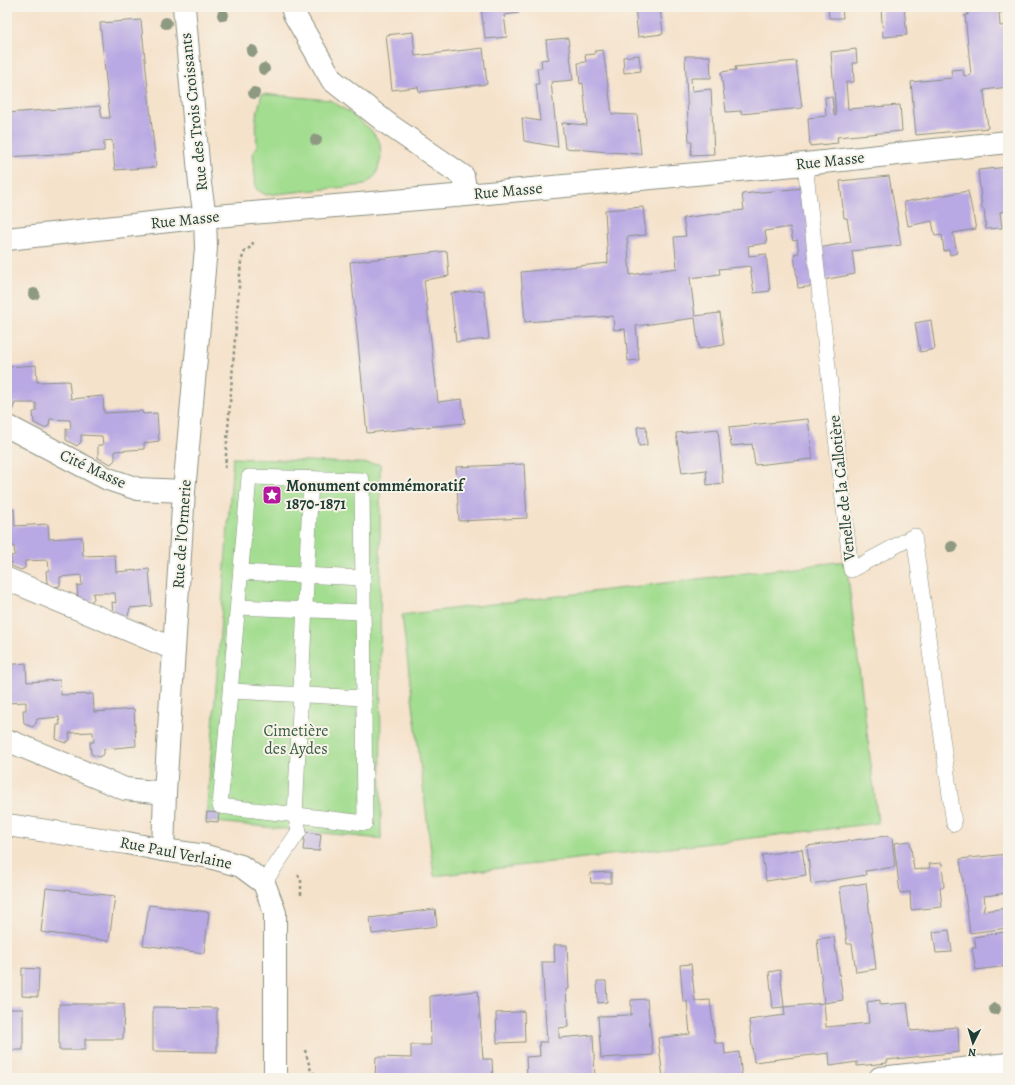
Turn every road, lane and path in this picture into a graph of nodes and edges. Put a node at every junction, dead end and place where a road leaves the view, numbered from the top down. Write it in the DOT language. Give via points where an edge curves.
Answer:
graph roads {
  1 [pos="184,7"];
  2 [pos="292,7"];
  3 [pos="1008,142"];
  4 [pos="805,164"];
  5 [pos="466,195"];
  6 [pos="205,217"];
  7 [pos="7,239"];
  8 [pos="7,426"];
  9 [pos="311,478"];
  10 [pos="184,491"];
  11 [pos="241,572"];
  12 [pos="306,576"];
  13 [pos="363,578"];
  14 [pos="7,579"];
  15 [pos="238,607"];
  16 [pos="305,609"];
  17 [pos="363,612"];
  18 [pos="174,649"];
  19 [pos="230,691"];
  20 [pos="300,695"];
  21 [pos="364,698"];
  22 [pos="7,742"];
  23 [pos="165,794"];
  24 [pos="295,815"];
  25 [pos="954,824"];
  26 [pos="7,825"];
  27 [pos="164,850"];
  28 [pos="264,883"];
  29 [pos="1008,1064"];
  30 [pos="276,1078"];
  31 [pos="880,1078"];
  1 -- 6 [label="street, Rue des Trois Croissants"];
  2 -- 5 [label="street" via="332,80 388,124 463,176"];
  3 -- 4 [label="street, Rue Masse"];
  4 -- 5 [label="street, Rue Masse"];
  4 -- 25 [label="lane, Venelle de la Callotière" via="851,570 914,536"];
  5 -- 6 [label="street, Rue Masse"];
  6 -- 7 [label="street, Rue Masse"];
  6 -- 10 [label="street, Rue de l'Ormerie" via="206,248"];
  8 -- 10 [label="street, Cité Masse" via="108,479 138,489"];
  9 -- 11 [label="lane" via="249,477"];
  9 -- 12 [label="lane"];
  9 -- 13 [label="lane" via="362,480"];
  10 -- 18 [label="street, Rue de l'Ormerie"];
  11 -- 12 [label="lane"];
  11 -- 15 [label="lane"];
  12 -- 13 [label="lane"];
  12 -- 16 [label="lane"];
  13 -- 17 [label="lane"];
  14 -- 18 [label="street"];
  15 -- 16 [label="lane"];
  15 -- 19 [label="lane"];
  16 -- 17 [label="lane"];
  16 -- 20 [label="lane"];
  17 -- 21 [label="lane"];
  18 -- 23 [label="street, Rue de l'Ormerie"];
  19 -- 20 [label="lane"];
  19 -- 24 [label="lane" via="220,806"];
  20 -- 21 [label="lane"];
  20 -- 24 [label="lane"];
  21 -- 24 [label="lane" via="365,823"];
  22 -- 23 [label="street" via="125,789"];
  23 -- 27 [label="street, Rue de l'Ormerie"];
  24 -- 28 [label="lane" via="299,831"];
  26 -- 27 [label="street, Rue Paul Verlaine"];
  27 -- 28 [label="street, Rue Paul Verlaine" via="206,856 241,866"];
  28 -- 30 [label="street" via="276,913"];
  29 -- 31 [label="street"];
}
